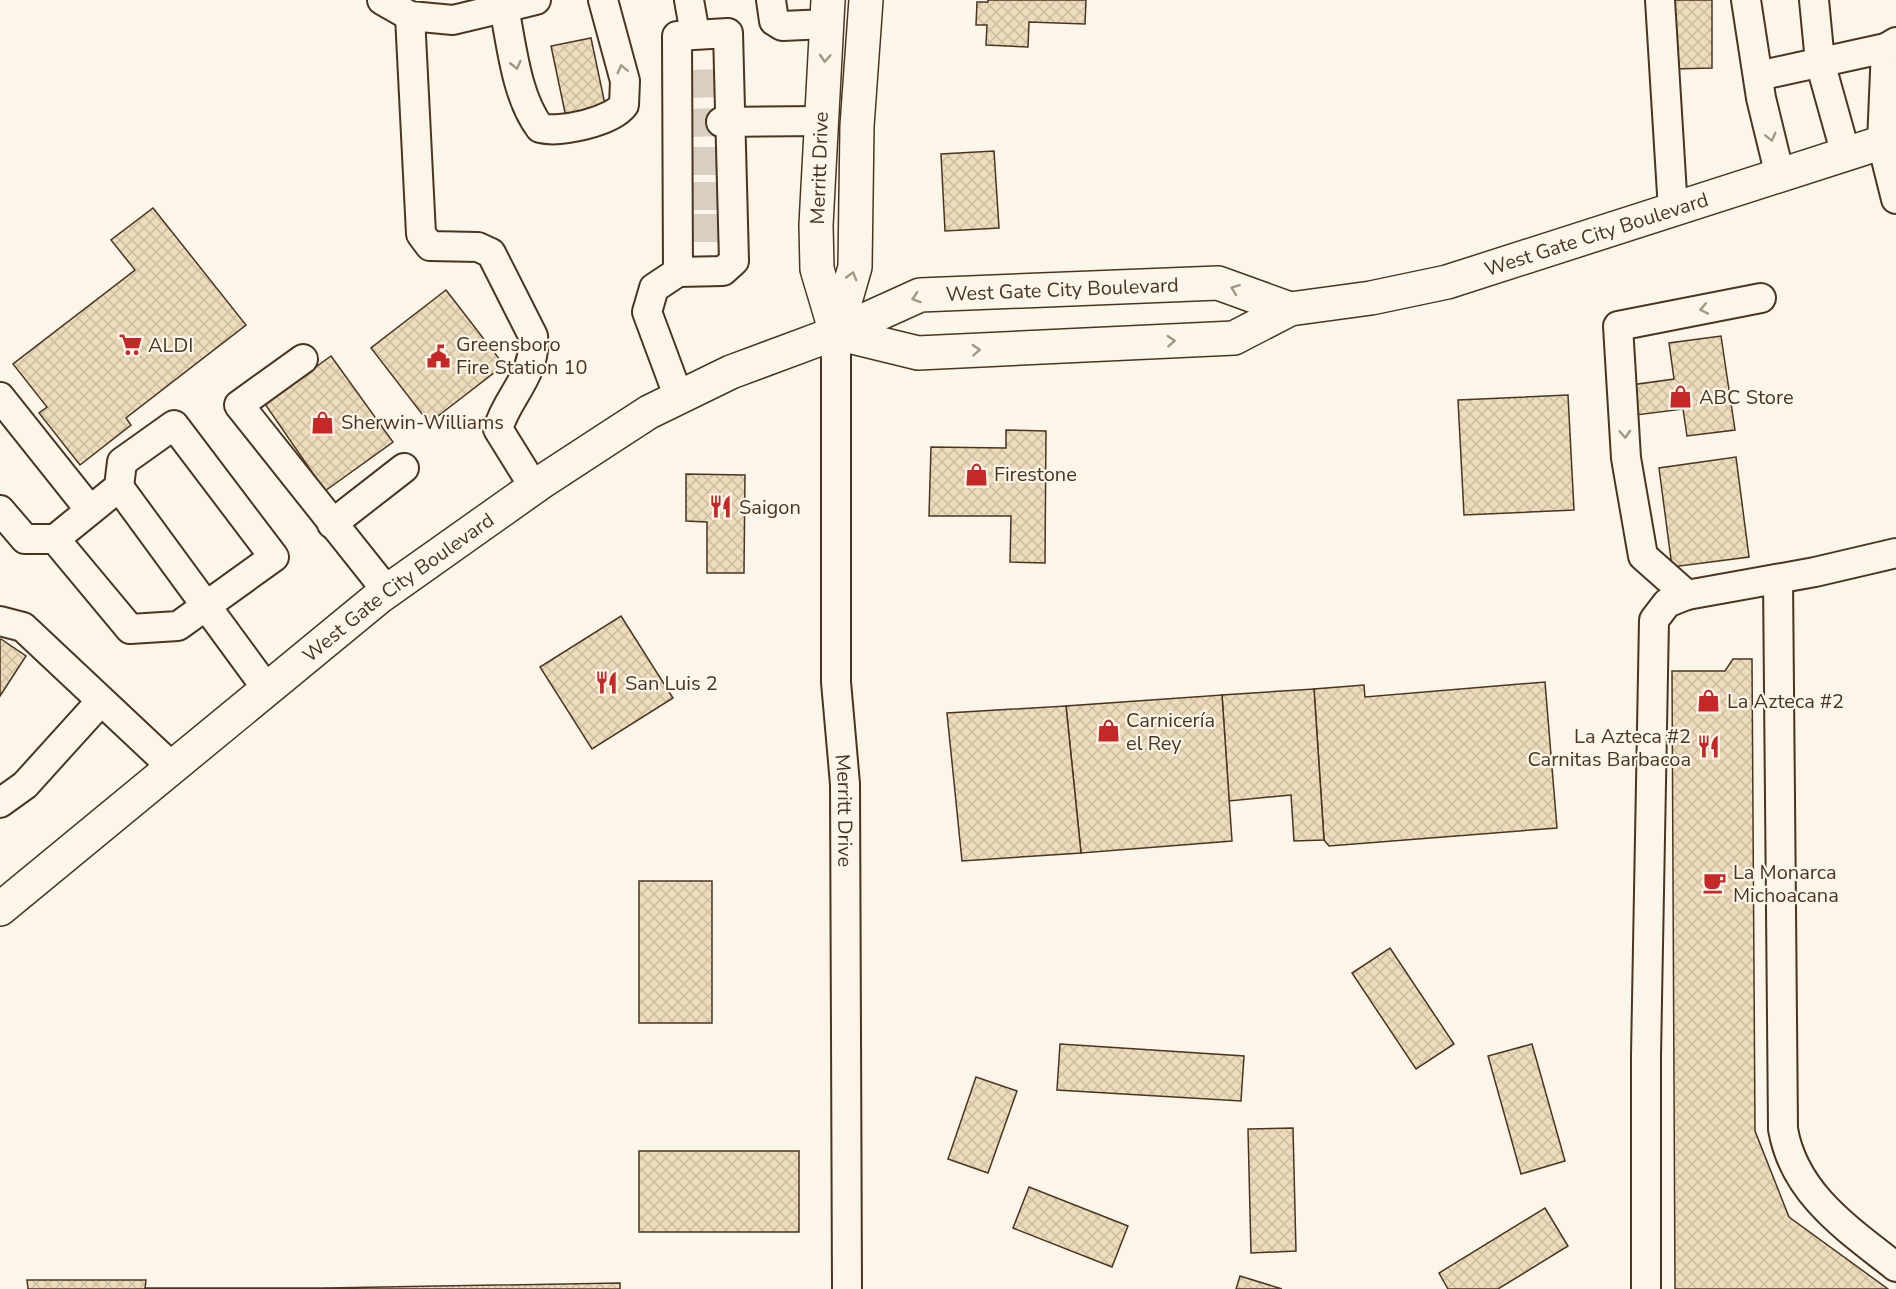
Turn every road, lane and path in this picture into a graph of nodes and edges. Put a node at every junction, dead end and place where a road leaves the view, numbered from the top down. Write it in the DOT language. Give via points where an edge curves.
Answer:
graph roads {
  1 [pos="382,0"];
  2 [pos="536,0"];
  3 [pos="603,0"];
  4 [pos="689,0"];
  5 [pos="771,0"];
  6 [pos="866,0"];
  7 [pos="1660,0"];
  8 [pos="1746,0"];
  9 [pos="1814,0"];
  10 [pos="504,8"];
  11 [pos="827,12"];
  12 [pos="410,16"];
  13 [pos="695,34"];
  14 [pos="1891,45"];
  15 [pos="1823,73"];
  16 [pos="1759,87"];
  17 [pos="821,121"];
  18 [pos="727,123"];
  19 [pos="1889,141"];
  20 [pos="1846,155"];
  21 [pos="1780,176"];
  22 [pos="1896,200"];
  23 [pos="1673,210"];
  24 [pos="678,272"];
  25 [pos="1761,298"];
  26 [pos="1290,309"];
  27 [pos="836,333"];
  28 [pos="303,359"];
  29 [pos="0,397"];
  30 [pos="679,398"];
  31 [pos="404,468"];
  32 [pos="119,487"];
  33 [pos="534,487"];
  34 [pos="0,510"];
  35 [pos="90,510"];
  36 [pos="332,524"];
  37 [pos="55,539"];
  38 [pos="1896,553"];
  39 [pos="1778,579"];
  40 [pos="387,591"];
  41 [pos="1687,595"];
  42 [pos="207,606"];
  43 [pos="0,621"];
  44 [pos="267,689"];
  45 [pos="101,700"];
  46 [pos="172,767"];
  47 [pos="0,803"];
  48 [pos="0,909"];
  49 [pos="1896,1267"];
  50 [pos="847,1289"];
  51 [pos="1646,1289"];
  1 -- 12 [label="street"];
  2 -- 10 [label="street"];
  10 -- 3 [label="street, one-way" via="520,81 532,114 540,128 552,131 606,117 624,105 625,81"];
  4 -- 13 [label="street"];
  5 -- 11 [label="street" via="774,21 782,26"];
  27 -- 6 [label="main road, Merritt Drive, one-way" via="855,267 857,126"];
  7 -- 23 [label="street"];
  8 -- 16 [label="street"];
  9 -- 15 [label="street"];
  10 -- 12 [label="street" via="453,20"];
  11 -- 17 [label="main road, Merritt Drive, one-way"];
  12 -- 33 [label="street" via="421,234 430,246 478,247 491,253 533,336 534,351 518,394 502,415 498,429"];
  13 -- 18 [label="street" via="728,33"];
  13 -- 24 [label="street" via="677,36 685,124 684,228"];
  14 -- 15 [label="street"];
  14 -- 19 [label="street"];
  15 -- 16 [label="street"];
  15 -- 20 [label="street"];
  16 -- 21 [label="street, one-way"];
  17 -- 18 [label="street"];
  17 -- 27 [label="main road, Merritt Drive" via="818,269"];
  18 -- 24 [label="street" via="727,228 734,261 723,271"];
  19 -- 20 [label="main road, West Gate City Boulevard"];
  19 -- 22 [label="street"];
  20 -- 21 [label="main road, West Gate City Boulevard"];
  21 -- 23 [label="main road, West Gate City Boulevard"];
  23 -- 26 [label="main road, West Gate City Boulevard" via="1447,282"];
  24 -- 30 [label="street" via="654,288 647,312"];
  25 -- 41 [label="street, one-way" via="1618,326 1626,458 1643,556"];
  27 -- 26 [label="main road, West Gate City Boulevard, one-way" via="918,353 1234,338"];
  26 -- 27 [label="main road, West Gate City Boulevard, one-way" via="1218,283 920,296"];
  27 -- 30 [label="main road, West Gate City Boulevard" via="731,372"];
  27 -- 50 [label="street, Merritt Drive" via="836,682 845,784"];
  28 -- 36 [label="street" via="239,405"];
  29 -- 35 [label="street"];
  30 -- 33 [label="main road, West Gate City Boulevard" via="649,412"];
  31 -- 36 [label="street"];
  32 -- 35 [label="street"];
  32 -- 42 [label="street"];
  32 -- 42 [label="street" via="122,462 174,425 274,557"];
  33 -- 40 [label="main road, West Gate City Boulevard"];
  34 -- 37 [label="street" via="25,539"];
  35 -- 37 [label="street"];
  36 -- 40 [label="street"];
  37 -- 42 [label="street" via="130,629 178,627"];
  38 -- 39 [label="street"];
  39 -- 41 [label="street"];
  39 -- 49 [label="street" via="1784,1137 1799,1176 1812,1196"];
  40 -- 44 [label="main road, West Gate City Boulevard"];
  41 -- 51 [label="street" via="1668,603 1654,621"];
  42 -- 44 [label="street"];
  43 -- 45 [label="street" via="23,627"];
  44 -- 46 [label="main road, West Gate City Boulevard"];
  45 -- 46 [label="street"];
  45 -- 47 [label="street" via="25,785"];
  46 -- 48 [label="main road, West Gate City Boulevard"];
}
